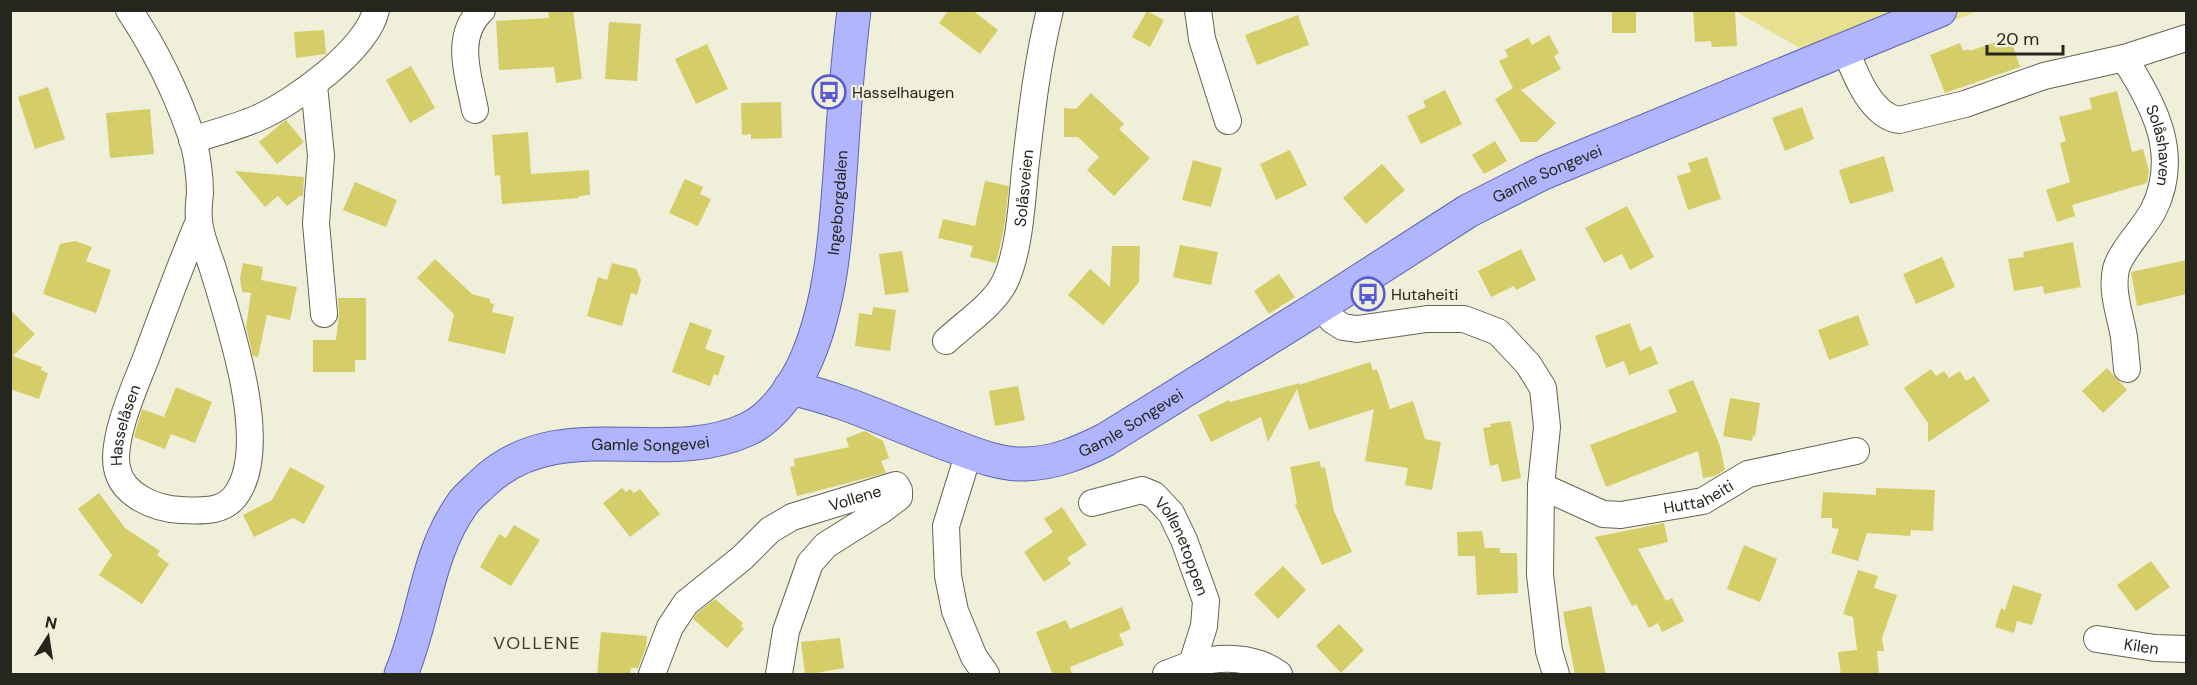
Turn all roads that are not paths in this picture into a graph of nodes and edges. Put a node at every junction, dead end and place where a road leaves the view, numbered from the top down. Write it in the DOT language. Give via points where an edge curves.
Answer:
graph roads {
  1 [pos="129,10"];
  2 [pos="376,10"];
  3 [pos="482,10"];
  4 [pos="854,10"];
  5 [pos="1050,10"];
  6 [pos="1198,10"];
  7 [pos="1940,10"];
  8 [pos="2187,38"];
  9 [pos="1846,51"];
  10 [pos="2124,58"];
  11 [pos="314,85"];
  12 [pos="475,110"];
  13 [pos="1228,121"];
  14 [pos="192,140"];
  15 [pos="198,220"];
  16 [pos="1322,305"];
  17 [pos="324,314"];
  18 [pos="946,341"];
  19 [pos="2127,369"];
  20 [pos="790,388"];
  21 [pos="1856,451"];
  22 [pos="969,452"];
  23 [pos="1541,486"];
  24 [pos="1092,503"];
  25 [pos="2097,639"];
  26 [pos="2187,649"];
  27 [pos="1192,664"];
  28 [pos="401,675"];
  29 [pos="652,675"];
  30 [pos="779,675"];
  31 [pos="986,675"];
  32 [pos="1166,675"];
  33 [pos="1279,675"];
  34 [pos="1556,675"];
  1 -- 14 [label="street, Hasselåsen" via="167,80"];
  2 -- 11 [label="street" via="356,46"];
  3 -- 12 [label="street" via="470,24 464,53"];
  4 -- 20 [label="main road, Ingeborgdalen" via="834,239 824,301 806,360"];
  5 -- 18 [label="street, Solåsveien" via="1040,59 1020,224 1009,271 993,299"];
  6 -- 13 [label="street" via="1202,39"];
  7 -- 9 [label="main road, Gamle Songevei"];
  8 -- 10 [label="street"];
  9 -- 10 [label="street" via="1873,104 1890,119 1899,120 1965,104 2044,76"];
  9 -- 16 [label="main road, Gamle Songevei" via="1543,173 1468,211"];
  10 -- 19 [label="street, Solåshaven" via="2154,110 2166,161 2153,211 2117,266 2114,285"];
  11 -- 14 [label="street" via="260,117"];
  11 -- 17 [label="street" via="321,156 316,223"];
  14 -- 15 [label="street, Hasselåsen" via="200,189"];
  15 -- 15 [label="street, Hasselåsen" via="245,388 250,442 248,465 238,492 226,506 206,512 175,510 140,499 126,488 117,470 115,454 126,411"];
  16 -- 22 [label="main road, Gamle Songevei" via="1075,455 1024,465"];
  16 -- 23 [label="street" via="1332,320 1343,327 1464,319 1498,332 1528,364 1543,388 1547,427"];
  20 -- 22 [label="main road, Gamle Songevei"];
  20 -- 28 [label="main road, Gamle Songevei" via="768,416 748,429 717,439 563,446 531,453 496,471 464,502 443,536"];
  21 -- 23 [label="street, Huttaheiti" via="1748,474 1703,501 1621,515 1603,514"];
  22 -- 31 [label="street" via="946,526 948,576 955,611"];
  23 -- 34 [label="street" via="1540,575 1549,651"];
  24 -- 27 [label="street, Vollenetoppen" via="1142,490 1154,495 1171,513 1206,601 1204,626"];
  25 -- 26 [label="street, Kilen"];
  27 -- 32 [label="street"];
  27 -- 33 [label="street" via="1246,659"];
  29 -- 30 [label="street, Vollene" via="670,627 686,603 770,530 792,517 896,485 898,497 826,545 810,563 786,631"];
}
